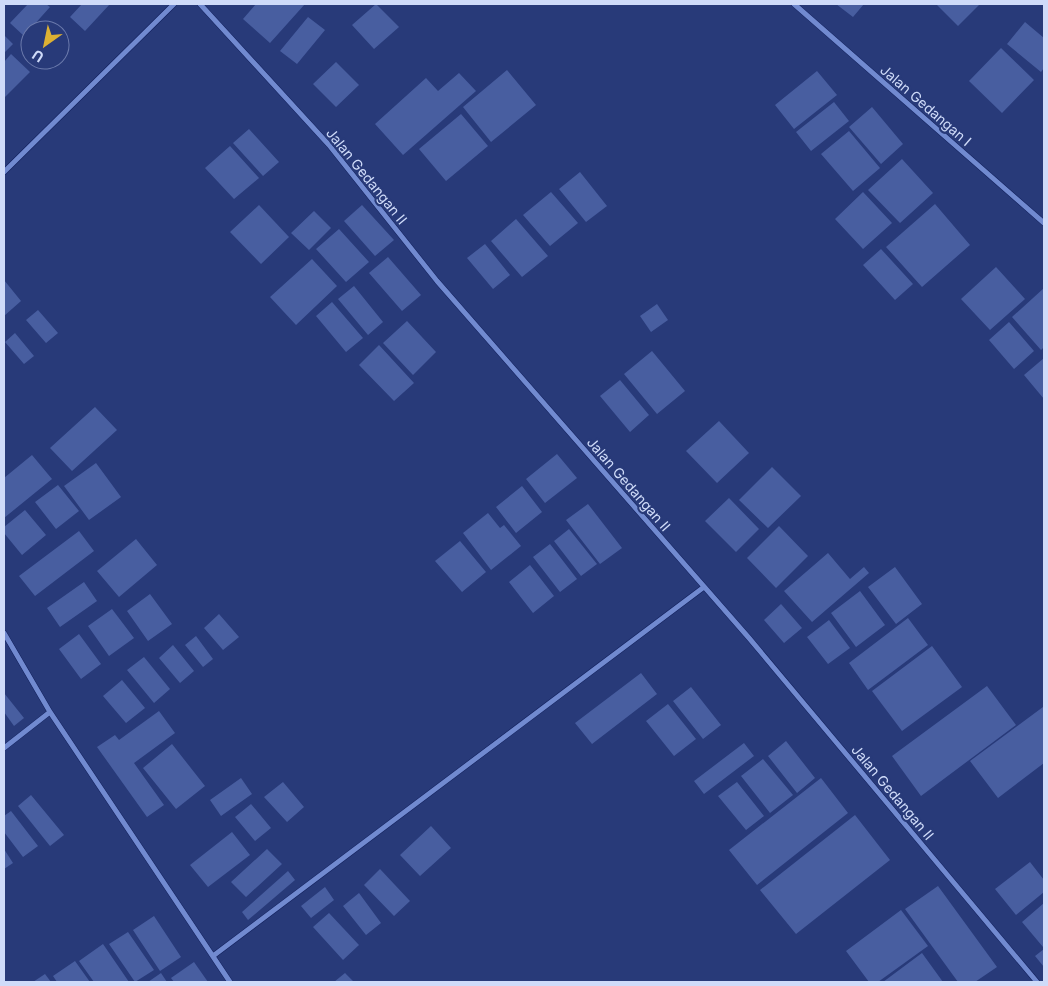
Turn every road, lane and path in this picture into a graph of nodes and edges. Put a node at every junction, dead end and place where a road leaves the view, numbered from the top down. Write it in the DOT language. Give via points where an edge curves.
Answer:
graph roads {
  1 [pos="174,4"];
  2 [pos="200,4"];
  3 [pos="794,4"];
  4 [pos="4,172"];
  5 [pos="1044,223"];
  6 [pos="704,587"];
  7 [pos="4,633"];
  8 [pos="50,712"];
  9 [pos="4,748"];
  10 [pos="213,956"];
  11 [pos="230,982"];
  12 [pos="1037,982"];
  1 -- 4 [label="street"];
  2 -- 6 [label="street, Jalan Gedangan II" via="328,145 437,281"];
  3 -- 5 [label="street, Jalan Gedangan I"];
  6 -- 10 [label="street"];
  6 -- 12 [label="street, Jalan Gedangan II"];
  7 -- 8 [label="street"];
  8 -- 9 [label="street"];
  8 -- 10 [label="street"];
  10 -- 11 [label="street"];
}
